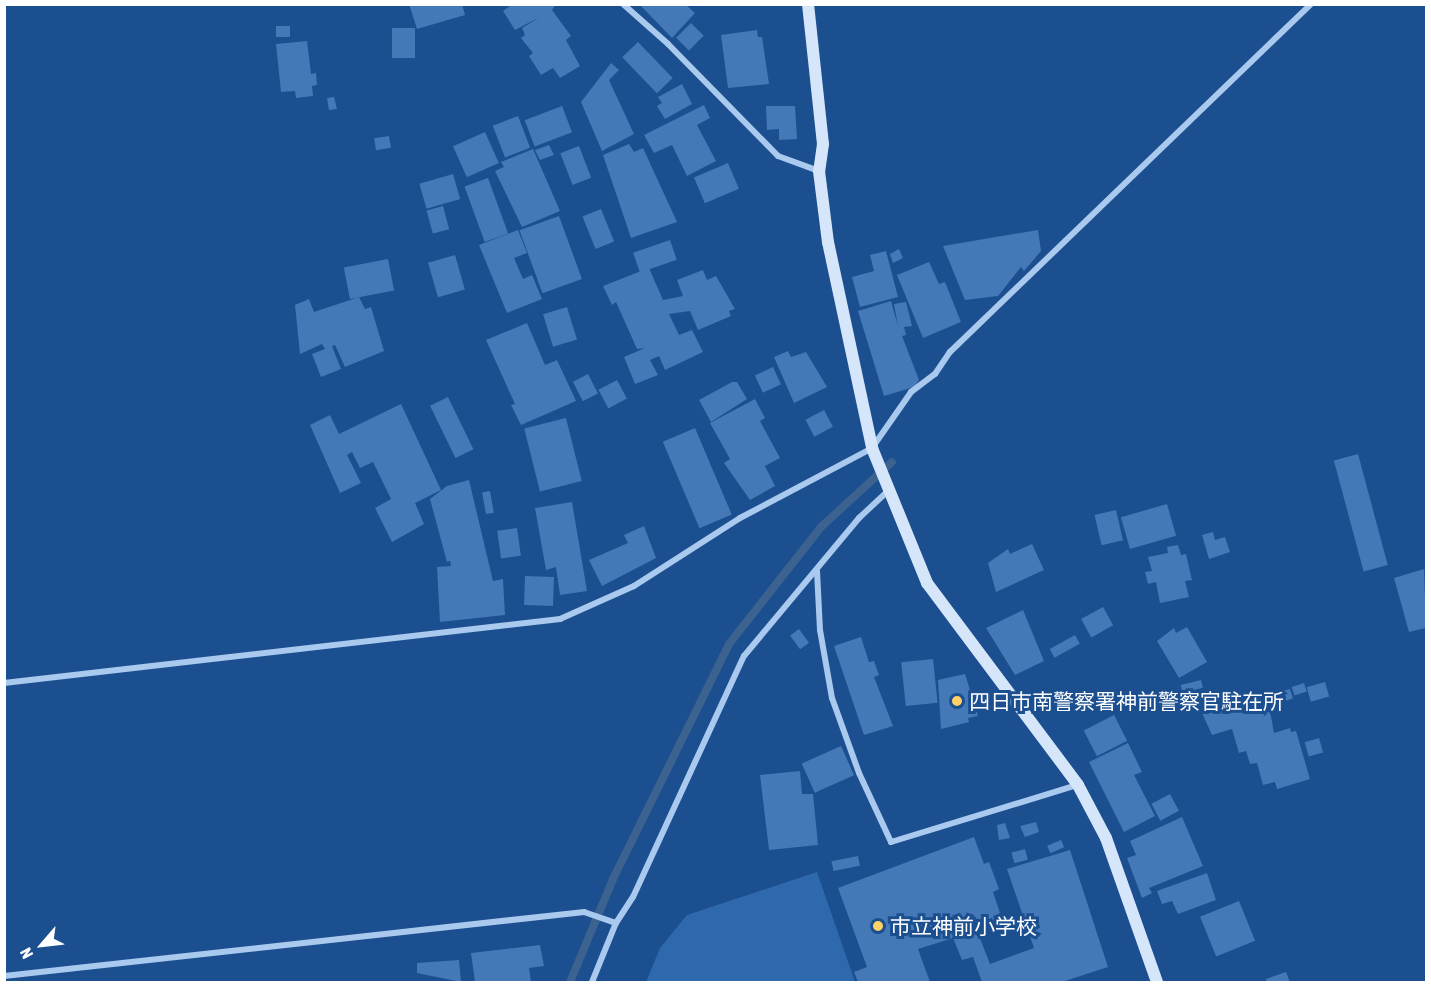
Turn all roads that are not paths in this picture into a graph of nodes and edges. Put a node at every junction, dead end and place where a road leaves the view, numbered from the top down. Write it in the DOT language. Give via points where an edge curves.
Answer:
graph roads {
  1 [pos="623,4"];
  2 [pos="808,4"];
  3 [pos="1311,4"];
  4 [pos="819,171"];
  5 [pos="872,448"];
  6 [pos="887,486"];
  7 [pos="817,571"];
  8 [pos="4,683"];
  9 [pos="1078,785"];
  10 [pos="615,923"];
  11 [pos="4,976"];
  12 [pos="592,982"];
  13 [pos="1157,982"];
  1 -- 4 [label="street" via="778,156"];
  2 -- 4 [label="street" via="823,144"];
  3 -- 5 [label="street" via="950,352 934,374 911,392"];
  4 -- 5 [label="street" via="828,242"];
  5 -- 6 [label="street"];
  5 -- 8 [label="street" via="740,518 634,586 560,620"];
  6 -- 7 [label="street"];
  6 -- 9 [label="street" via="927,583"];
  7 -- 9 [label="street" via="820,630 831,698 891,842"];
  7 -- 10 [label="street" via="744,656 633,897"];
  9 -- 13 [label="street" via="1106,838"];
  10 -- 11 [label="street" via="584,912"];
  10 -- 12 [label="street"];
}
